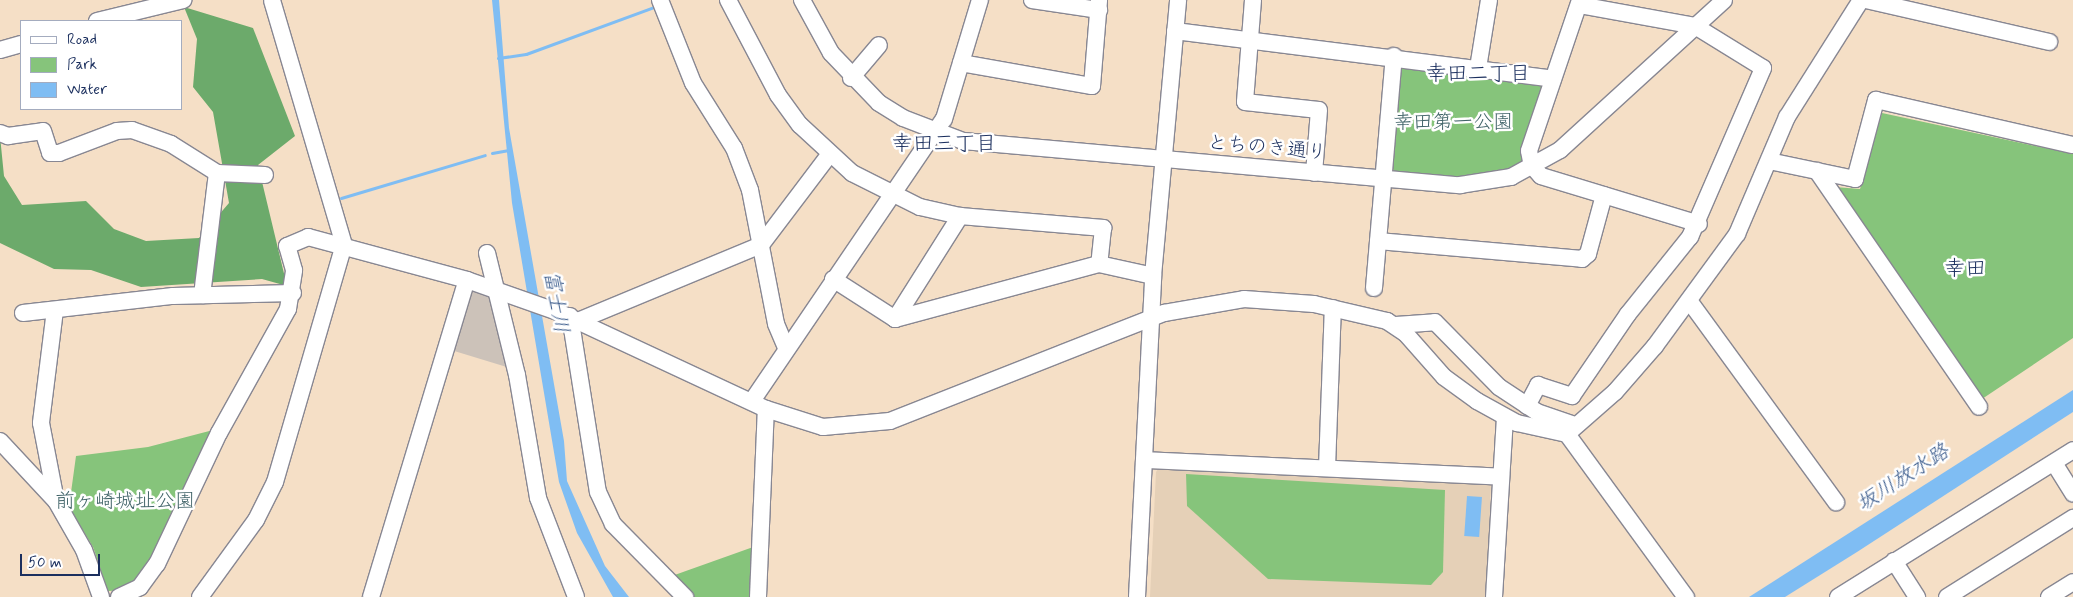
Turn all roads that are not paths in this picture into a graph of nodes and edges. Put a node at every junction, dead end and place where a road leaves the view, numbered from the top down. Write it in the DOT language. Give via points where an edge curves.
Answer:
graph roads {
  1 [pos="184,0"];
  2 [pos="272,0"];
  3 [pos="660,0"];
  4 [pos="728,0"];
  5 [pos="802,0"];
  6 [pos="980,0"];
  7 [pos="1032,0"];
  8 [pos="1178,0"];
  9 [pos="1253,0"];
  10 [pos="1489,0"];
  11 [pos="1724,0"];
  12 [pos="1861,0"];
  13 [pos="1866,0"];
  14 [pos="1580,2"];
  15 [pos="1099,5"];
  16 [pos="102,20"];
  17 [pos="1695,26"];
  18 [pos="1175,31"];
  19 [pos="1250,39"];
  20 [pos="2049,42"];
  21 [pos="20,44"];
  22 [pos="879,45"];
  23 [pos="0,50"];
  24 [pos="1394,56"];
  25 [pos="961,62"];
  26 [pos="1478,68"];
  27 [pos="851,78"];
  28 [pos="1553,79"];
  29 [pos="935,132"];
  30 [pos="0,133"];
  31 [pos="2073,145"];
  32 [pos="829,156"];
  33 [pos="1165,161"];
  34 [pos="1769,161"];
  35 [pos="1532,166"];
  36 [pos="1817,171"];
  37 [pos="217,173"];
  38 [pos="1314,173"];
  39 [pos="265,175"];
  40 [pos="1382,180"];
  41 [pos="890,194"];
  42 [pos="1604,195"];
  43 [pos="960,216"];
  44 [pos="1699,224"];
  45 [pos="1378,241"];
  46 [pos="344,245"];
  47 [pos="761,245"];
  48 [pos="487,253"];
  49 [pos="1099,264"];
  50 [pos="1153,276"];
  51 [pos="834,279"];
  52 [pos="467,280"];
  53 [pos="1374,288"];
  54 [pos="502,291"];
  55 [pos="293,293"];
  56 [pos="202,294"];
  57 [pos="1690,302"];
  58 [pos="1333,308"];
  59 [pos="55,310"];
  60 [pos="23,313"];
  61 [pos="569,316"];
  62 [pos="895,319"];
  63 [pos="1150,320"];
  64 [pos="1396,325"];
  65 [pos="1618,329"];
  66 [pos="786,347"];
  67 [pos="759,405"];
  68 [pos="1527,406"];
  69 [pos="1980,407"];
  70 [pos="1505,418"];
  71 [pos="1569,428"];
  72 [pos="0,441"];
  73 [pos="2073,450"];
  74 [pos="1145,460"];
  75 [pos="2054,463"];
  76 [pos="1327,468"];
  77 [pos="1500,477"];
  78 [pos="2073,493"];
  79 [pos="56,501"];
  80 [pos="1836,502"];
  81 [pos="2073,518"];
  82 [pos="1894,562"];
  83 [pos="2073,582"];
  84 [pos="1681,595"];
  85 [pos="101,597"];
  86 [pos="119,597"];
  87 [pos="200,597"];
  88 [pos="371,597"];
  89 [pos="576,597"];
  90 [pos="685,597"];
  91 [pos="758,597"];
  92 [pos="1137,597"];
  93 [pos="1494,597"];
  94 [pos="1838,597"];
  95 [pos="1917,597"];
  96 [pos="1947,597"];
  97 [pos="2050,597"];
  1 -- 16 [label="street"];
  2 -- 46 [label="street"];
  3 -- 47 [label="street" via="693,83 734,148 750,190"];
  4 -- 32 [label="street" via="778,95"];
  5 -- 27 [label="street, とちのき通り" via="831,53"];
  6 -- 25 [label="street"];
  7 -- 15 [label="street"];
  8 -- 18 [label="street"];
  9 -- 19 [label="street"];
  10 -- 26 [label="street"];
  11 -- 17 [label="street, とちのき通り"];
  12 -- 34 [label="street" via="1786,117"];
  13 -- 20 [label="street"];
  14 -- 17 [label="street"];
  14 -- 28 [label="street"];
  15 -- 25 [label="street" via="1092,86"];
  17 -- 35 [label="street, とちのき通り" via="1560,150"];
  17 -- 44 [label="street" via="1763,68 1725,150"];
  18 -- 19 [label="street"];
  18 -- 33 [label="street"];
  19 -- 24 [label="street"];
  19 -- 38 [label="street" via="1246,102 1319,110"];
  21 -- 23 [label="street"];
  22 -- 27 [label="street"];
  24 -- 26 [label="street"];
  24 -- 40 [label="street"];
  25 -- 29 [label="street"];
  26 -- 28 [label="street"];
  27 -- 29 [label="street, とちのき通り" via="880,104"];
  28 -- 35 [label="street" via="1529,151"];
  29 -- 33 [label="street, とちのき通り" via="964,141 1027,149"];
  29 -- 41 [label="street"];
  30 -- 37 [label="street" via="8,136 43,131 50,153 59,153 117,131 132,130 171,144"];
  31 -- 36 [label="street" via="1876,100 1855,179"];
  32 -- 41 [label="street"];
  32 -- 47 [label="street"];
  33 -- 38 [label="street, とちのき通り"];
  33 -- 50 [label="street"];
  34 -- 36 [label="street"];
  34 -- 57 [label="street" via="1736,234"];
  35 -- 40 [label="street, とちのき通り" via="1486,183"];
  35 -- 42 [label="street" via="1541,176"];
  36 -- 69 [label="street"];
  37 -- 39 [label="street"];
  37 -- 56 [label="street"];
  38 -- 40 [label="street, とちのき通り"];
  40 -- 45 [label="street"];
  41 -- 43 [label="street"];
  41 -- 51 [label="street"];
  42 -- 44 [label="street"];
  42 -- 45 [label="street" via="1588,254 1582,258"];
  43 -- 49 [label="street" via="1103,228"];
  43 -- 62 [label="street"];
  44 -- 65 [label="street"];
  45 -- 53 [label="street"];
  46 -- 52 [label="street"];
  46 -- 55 [label="street" via="318,236 287,246 294,270"];
  46 -- 87 [label="street" via="275,482 256,520"];
  47 -- 61 [label="street"];
  47 -- 66 [label="street"];
  48 -- 54 [label="street"];
  49 -- 50 [label="street"];
  49 -- 62 [label="street"];
  50 -- 63 [label="street"];
  51 -- 62 [label="street"];
  51 -- 66 [label="street"];
  52 -- 54 [label="street"];
  52 -- 88 [label="street"];
  54 -- 61 [label="street"];
  54 -- 89 [label="street" via="538,498"];
  55 -- 56 [label="street"];
  55 -- 86 [label="street" via="276,336 219,433 150,576"];
  56 -- 59 [label="street"];
  57 -- 71 [label="street" via="1616,392"];
  57 -- 80 [label="street"];
  58 -- 63 [label="street" via="1244,299 1185,308"];
  58 -- 64 [label="street"];
  58 -- 76 [label="street"];
  59 -- 60 [label="street"];
  59 -- 79 [label="street" via="41,423"];
  61 -- 67 [label="street"];
  61 -- 90 [label="street" via="598,492 613,524"];
  63 -- 67 [label="street" via="890,421 823,427"];
  63 -- 74 [label="street"];
  64 -- 68 [label="street" via="1435,322 1479,371"];
  64 -- 70 [label="street" via="1444,378"];
  65 -- 68 [label="street" via="1572,396 1538,385"];
  65 -- 71 [label="street" via="1606,364 1582,399"];
  66 -- 67 [label="street"];
  67 -- 91 [label="street"];
  68 -- 71 [label="street"];
  70 -- 71 [label="street" via="1536,429"];
  70 -- 77 [label="street"];
  71 -- 84 [label="street"];
  72 -- 79 [label="street"];
  73 -- 75 [label="street"];
  74 -- 76 [label="street"];
  74 -- 92 [label="street"];
  75 -- 78 [label="street"];
  75 -- 82 [label="street"];
  76 -- 77 [label="street"];
  77 -- 93 [label="street"];
  79 -- 85 [label="street" via="84,550"];
  81 -- 96 [label="street"];
  82 -- 94 [label="street"];
  82 -- 95 [label="street"];
  83 -- 97 [label="street"];
}
